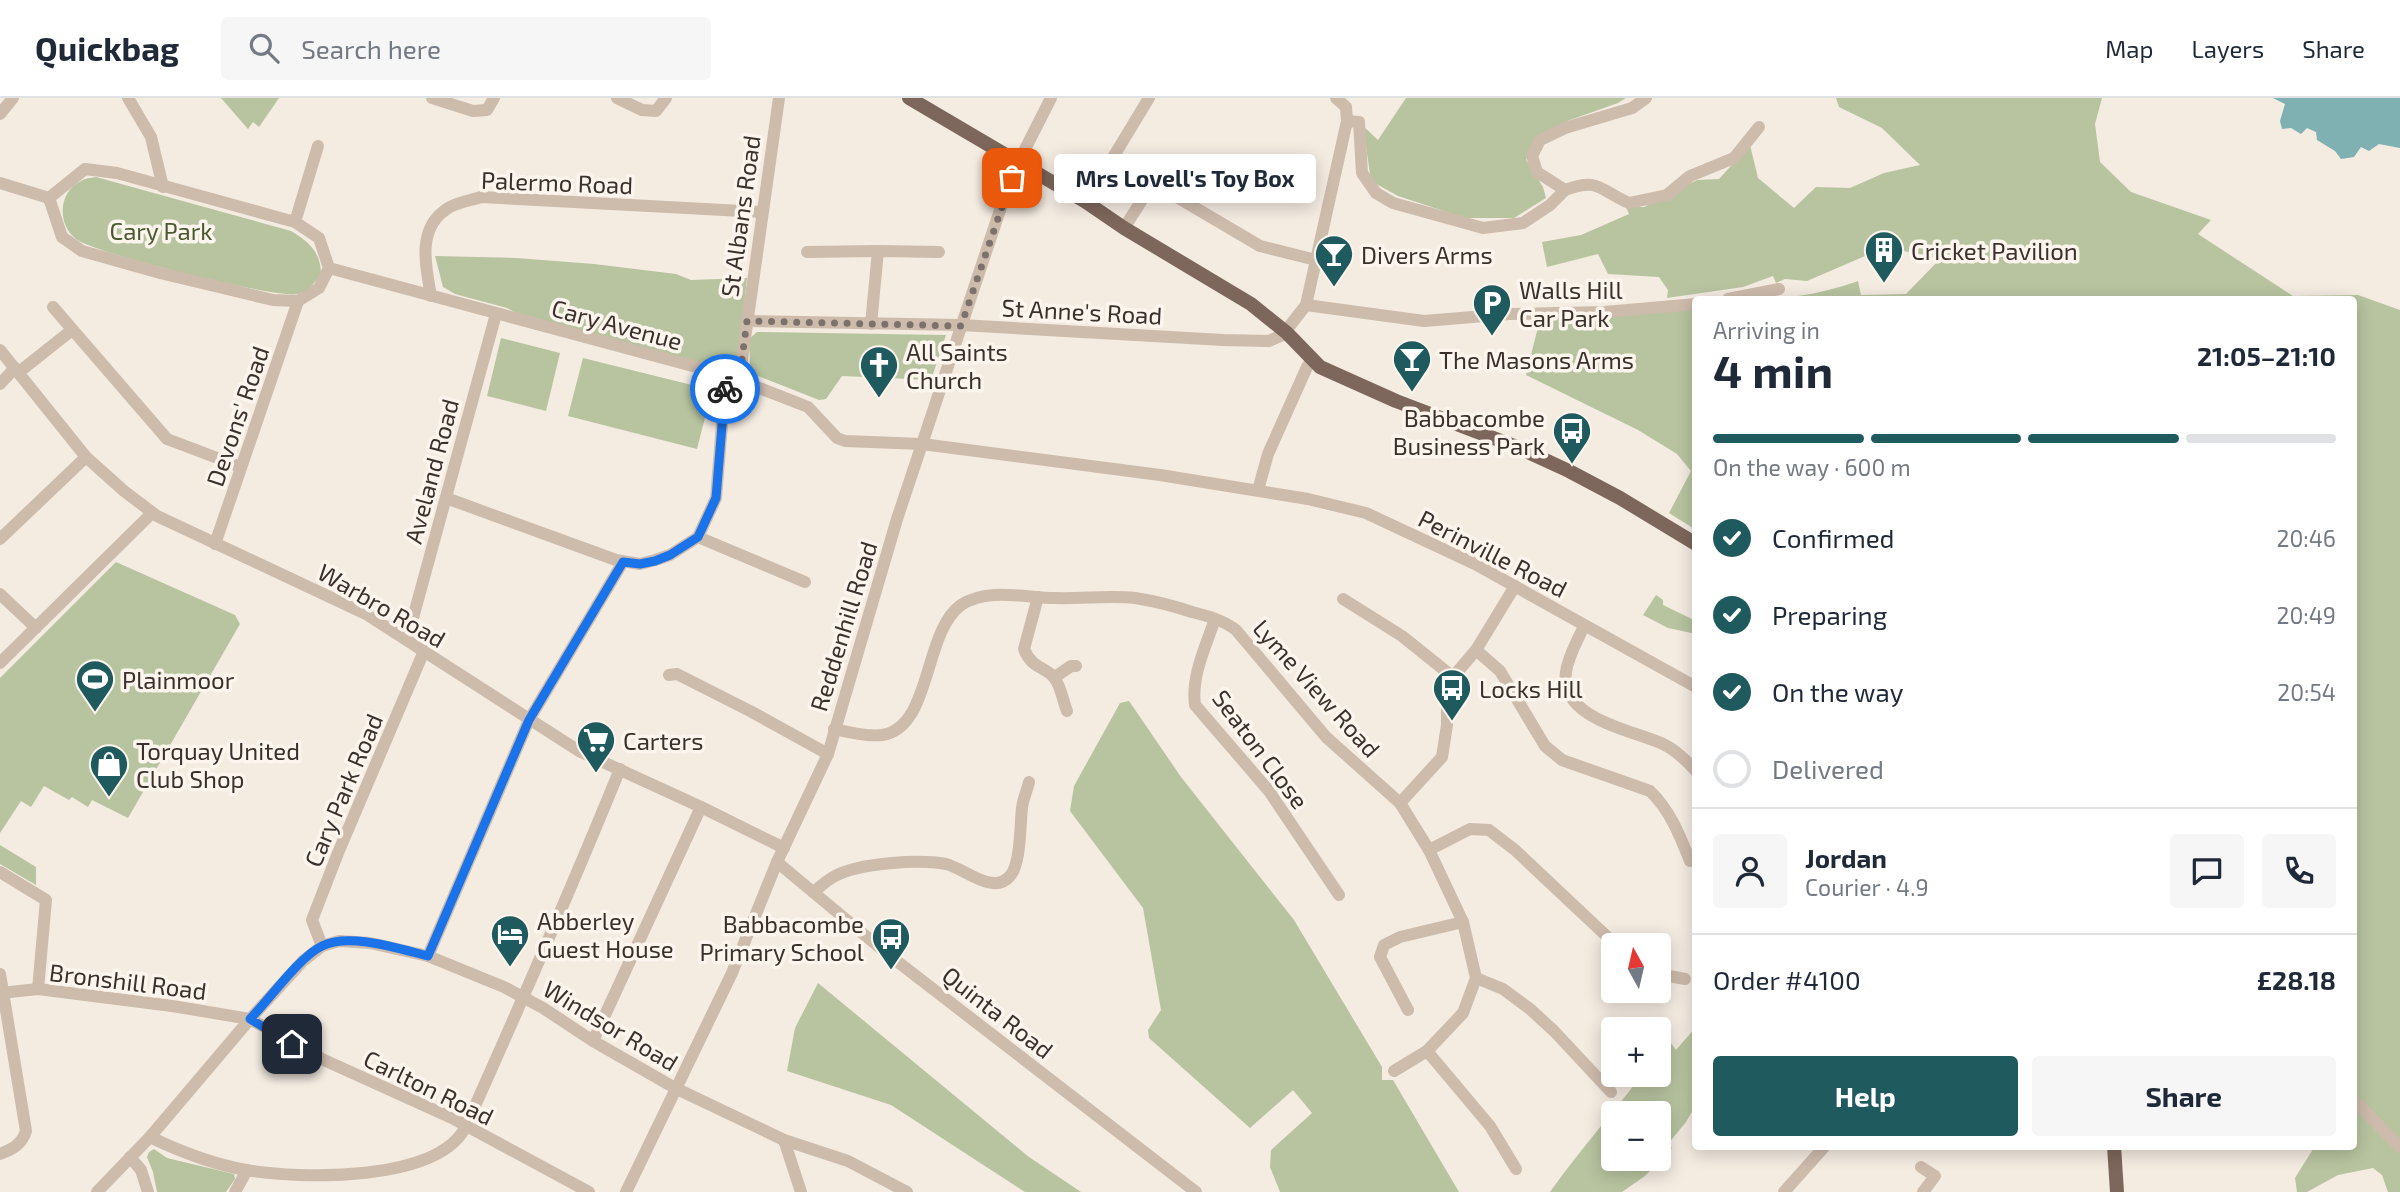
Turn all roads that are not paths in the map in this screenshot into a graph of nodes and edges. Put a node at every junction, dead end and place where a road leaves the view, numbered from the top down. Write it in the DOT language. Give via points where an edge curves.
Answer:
graph roads {
  1 [pos="13,98"];
  2 [pos="128,98"];
  3 [pos="432,98"];
  4 [pos="494,98"];
  5 [pos="617,98"];
  6 [pos="667,98"];
  7 [pos="779,98"];
  8 [pos="909,98"];
  9 [pos="1051,98"];
  10 [pos="1149,98"];
  11 [pos="1336,98"];
  12 [pos="1646,98"];
  13 [pos="0,114"];
  14 [pos="1347,121"];
  15 [pos="1759,127"];
  16 [pos="318,146"];
  17 [pos="1018,163"];
  18 [pos="0,183"];
  19 [pos="163,187"];
  20 [pos="1565,190"];
  21 [pos="49,198"];
  22 [pos="1086,202"];
  23 [pos="761,212"];
  24 [pos="295,222"];
  25 [pos="1124,228"];
  26 [pos="878,251"];
  27 [pos="807,252"];
  28 [pos="939,252"];
  29 [pos="1316,260"];
  30 [pos="330,268"];
  31 [pos="1779,289"];
  32 [pos="431,296"];
  33 [pos="1755,296"];
  34 [pos="298,301"];
  35 [pos="1692,304"];
  36 [pos="1306,305"];
  37 [pos="53,307"];
  38 [pos="496,314"];
  39 [pos="747,321"];
  40 [pos="871,324"];
  41 [pos="961,326"];
  42 [pos="72,330"];
  43 [pos="1286,333"];
  44 [pos="0,350"];
  45 [pos="1312,360"];
  46 [pos="17,370"];
  47 [pos="726,375"];
  48 [pos="739,381"];
  49 [pos="0,384"];
  50 [pos="922,444"];
  51 [pos="86,457"];
  52 [pos="241,467"];
  53 [pos="1258,491"];
  54 [pos="446,498"];
  55 [pos="152,513"];
  56 [pos="698,537"];
  57 [pos="0,539"];
  58 [pos="1692,542"];
  59 [pos="215,544"];
  60 [pos="623,562"];
  61 [pos="805,582"];
  62 [pos="1516,586"];
  63 [pos="0,594"];
  64 [pos="1038,597"];
  65 [pos="1343,599"];
  66 [pos="1215,618"];
  67 [pos="1584,626"];
  68 [pos="36,628"];
  69 [pos="407,640"];
  70 [pos="1476,650"];
  71 [pos="425,651"];
  72 [pos="1050,659"];
  73 [pos="0,663"];
  74 [pos="1076,666"];
  75 [pos="1049,674"];
  76 [pos="669,675"];
  77 [pos="1453,677"];
  78 [pos="1692,685"];
  79 [pos="1067,711"];
  80 [pos="529,720"];
  81 [pos="834,729"];
  82 [pos="828,754"];
  83 [pos="1692,766"];
  84 [pos="620,769"];
  85 [pos="1029,782"];
  86 [pos="1400,803"];
  87 [pos="701,807"];
  88 [pos="784,848"];
  89 [pos="1429,849"];
  90 [pos="1690,861"];
  91 [pos="777,863"];
  92 [pos="0,872"];
  93 [pos="813,892"];
  94 [pos="1339,895"];
  95 [pos="1463,922"];
  96 [pos="1603,933"];
  97 [pos="322,946"];
  98 [pos="428,956"];
  99 [pos="0,974"];
  100 [pos="1671,976"];
  101 [pos="1476,978"];
  102 [pos="1685,979"];
  103 [pos="38,989"];
  104 [pos="2,993"];
  105 [pos="524,999"];
  106 [pos="1408,1010"];
  107 [pos="250,1019"];
  108 [pos="593,1041"];
  109 [pos="14,1048"];
  110 [pos="0,1049"];
  111 [pos="1427,1051"];
  112 [pos="1394,1071"];
  113 [pos="676,1088"];
  114 [pos="1611,1092"];
  115 [pos="2357,1103"];
  116 [pos="466,1126"];
  117 [pos="150,1137"];
  118 [pos="784,1140"];
  119 [pos="2400,1147"];
  120 [pos="1821,1150"];
  121 [pos="2114,1150"];
  122 [pos="0,1154"];
  123 [pos="130,1157"];
  124 [pos="1921,1167"];
  125 [pos="1516,1169"];
  126 [pos="247,1170"];
  127 [pos="97,1192"];
  128 [pos="148,1192"];
  129 [pos="235,1192"];
  130 [pos="589,1192"];
  131 [pos="626,1192"];
  132 [pos="801,1192"];
  133 [pos="907,1192"];
  134 [pos="1196,1192"];
  135 [pos="1784,1192"];
  136 [pos="1923,1192"];
  137 [pos="2117,1192"];
  1 -- 13 [label="street"];
  2 -- 19 [label="street" via="151,137"];
  3 -- 4 [label="street" via="473,111 487,110"];
  5 -- 6 [label="street" via="656,111"];
  7 -- 23 [label="street, St Albans Road"];
  8 -- 17 [label="main road"];
  9 -- 17 [label="street, Reddenhill Road"];
  10 -- 22 [label="street"];
  11 -- 14 [label="street" via="1346,107"];
  12 -- 20 [label="street" via="1632,108 1539,140 1532,156 1537,172"];
  14 -- 20 [label="street" via="1359,122 1362,173 1376,193 1393,203 1483,228 1523,223"];
  14 -- 29 [label="street"];
  15 -- 20 [label="street" via="1734,158 1690,176 1667,195 1629,203 1592,183"];
  16 -- 24 [label="street"];
  17 -- 22 [label="main road"];
  17 -- 41 [label="street, Reddenhill Road"];
  18 -- 21 [label="street"];
  19 -- 21 [label="street" via="85,169"];
  19 -- 24 [label="street"];
  21 -- 34 [label="street" via="62,237 82,251 273,300"];
  22 -- 25 [label="main road"];
  23 -- 32 [label="street, Palermo Road" via="481,197 442,212 433,224 424,257"];
  23 -- 39 [label="street, St Albans Road"];
  24 -- 30 [label="street" via="319,239"];
  25 -- 29 [label="street" via="1153,183 1261,246"];
  25 -- 43 [label="main road" via="1251,304"];
  26 -- 27 [label="street"];
  26 -- 28 [label="street"];
  26 -- 40 [label="street"];
  29 -- 36 [label="street"];
  30 -- 32 [label="street, Cary Avenue"];
  30 -- 34 [label="street" via="320,288"];
  31 -- 33 [label="street"];
  32 -- 38 [label="street, Cary Avenue"];
  34 -- 52 [label="street, Devons' Road"];
  35 -- 36 [label="street" via="1424,321"];
  36 -- 43 [label="street"];
  37 -- 42 [label="street"];
  38 -- 47 [label="street, Cary Avenue"];
  38 -- 54 [label="street, Aveland Road"];
  39 -- 40 [label="street, St Anne's Road"];
  39 -- 48 [label="street, St Albans Road"];
  40 -- 41 [label="street, St Anne's Road"];
  41 -- 43 [label="street, St Anne's Road" via="1269,341"];
  41 -- 50 [label="street, Reddenhill Road"];
  42 -- 46 [label="street"];
  42 -- 52 [label="street" via="167,439"];
  43 -- 45 [label="main road"];
  44 -- 46 [label="street, Warbro Road"];
  45 -- 53 [label="street" via="1268,454"];
  45 -- 58 [label="main road" via="1320,368 1396,401 1569,471"];
  46 -- 49 [label="street"];
  46 -- 51 [label="street, Warbro Road"];
  47 -- 48 [label="street, Cary Avenue"];
  47 -- 56 [label="street" via="716,498"];
  48 -- 50 [label="street, Cary Avenue" via="808,407 845,441"];
  50 -- 53 [label="street, Perinville Road"];
  50 -- 81 [label="street, Reddenhill Road"];
  51 -- 55 [label="street, Warbro Road"];
  51 -- 57 [label="street"];
  52 -- 59 [label="street, Devons' Road"];
  53 -- 62 [label="street, Perinville Road" via="1366,513"];
  54 -- 60 [label="street"];
  54 -- 69 [label="street, Aveland Road"];
  55 -- 59 [label="street, Warbro Road"];
  55 -- 68 [label="street"];
  56 -- 60 [label="street" via="655,561"];
  56 -- 61 [label="street"];
  59 -- 69 [label="street, Warbro Road" via="366,614"];
  60 -- 80 [label="street"];
  62 -- 67 [label="street, Perinville Road"];
  62 -- 70 [label="street"];
  63 -- 68 [label="street"];
  64 -- 66 [label="street, Lyme View Road" via="1135,598"];
  64 -- 75 [label="street" via="1024,649 1027,657"];
  64 -- 81 [label="street, Lyme View Road" via="987,596 963,604 950,614 942,629 904,725 880,736"];
  65 -- 77 [label="street" via="1402,636"];
  66 -- 86 [label="street, Lyme View Road" via="1236,630 1326,737"];
  66 -- 94 [label="street, Seaton Close" via="1196,675 1195,705 1269,790"];
  67 -- 78 [label="street, Perinville Road"];
  67 -- 83 [label="street" via="1565,673 1578,705 1599,722 1664,744"];
  68 -- 73 [label="street"];
  69 -- 71 [label="street, Warbro Road"];
  70 -- 77 [label="street"];
  70 -- 90 [label="street" via="1500,671 1545,746 1562,760 1650,791 1659,799"];
  71 -- 80 [label="street, Warbro Road"];
  71 -- 97 [label="street, Cary Park Road" via="312,920"];
  72 -- 75 [label="street"];
  74 -- 75 [label="street"];
  75 -- 79 [label="street"];
  76 -- 82 [label="street" via="677,674"];
  77 -- 86 [label="street" via="1442,757"];
  80 -- 84 [label="street, Warbro Road" via="579,751"];
  80 -- 98 [label="street"];
  81 -- 82 [label="street, Reddenhill Road"];
  82 -- 88 [label="street, Reddenhill Road"];
  84 -- 87 [label="street, Warbro Road"];
  84 -- 105 [label="street"];
  85 -- 93 [label="street" via="1015,862 1005,880 988,883 948,864 892,863 836,876"];
  86 -- 89 [label="street, Lyme View Road"];
  87 -- 88 [label="street, Warbro Road"];
  87 -- 108 [label="street"];
  88 -- 91 [label="street, Reddenhill Road"];
  89 -- 95 [label="street, Lyme View Road"];
  89 -- 96 [label="street" via="1470,829 1489,830"];
  91 -- 93 [label="street, Quinta Road"];
  91 -- 113 [label="street, Reddenhill Road" via="732,974"];
  92 -- 103 [label="street" via="46,900"];
  93 -- 134 [label="street, Quinta Road"];
  95 -- 101 [label="street, Lyme View Road"];
  95 -- 106 [label="street" via="1384,945 1380,957"];
  97 -- 98 [label="street, Windsor Road" via="359,941"];
  97 -- 107 [label="street"];
  98 -- 105 [label="street, Windsor Road"];
  99 -- 104 [label="street"];
  100 -- 102 [label="street"];
  101 -- 111 [label="street" via="1463,1013"];
  101 -- 114 [label="street" via="1503,989 1530,1009"];
  103 -- 104 [label="street, Bronshill Road"];
  103 -- 107 [label="street, Bronshill Road"];
  104 -- 109 [label="street"];
  105 -- 108 [label="street, Windsor Road"];
  105 -- 116 [label="street"];
  107 -- 116 [label="street, Carlton Road" via="292,1044"];
  107 -- 117 [label="street"];
  108 -- 113 [label="street, Windsor Road"];
  109 -- 110 [label="street"];
  109 -- 122 [label="street" via="26,1131 13,1149"];
  111 -- 112 [label="street"];
  111 -- 125 [label="street" via="1490,1126"];
  113 -- 118 [label="street, Windsor Road"];
  113 -- 131 [label="street, Reddenhill Road"];
  115 -- 119 [label="street"];
  116 -- 126 [label="street" via="444,1151 396,1170 311,1176"];
  116 -- 130 [label="street, Carlton Road"];
  117 -- 123 [label="street"];
  117 -- 126 [label="street"];
  118 -- 132 [label="street"];
  118 -- 133 [label="street, Windsor Road" via="848,1161"];
  120 -- 135 [label="street"];
  121 -- 137 [label="main road"];
  123 -- 127 [label="street"];
  123 -- 128 [label="street" via="141,1170"];
  124 -- 136 [label="street" via="1935,1176"];
  126 -- 129 [label="street"];
}
